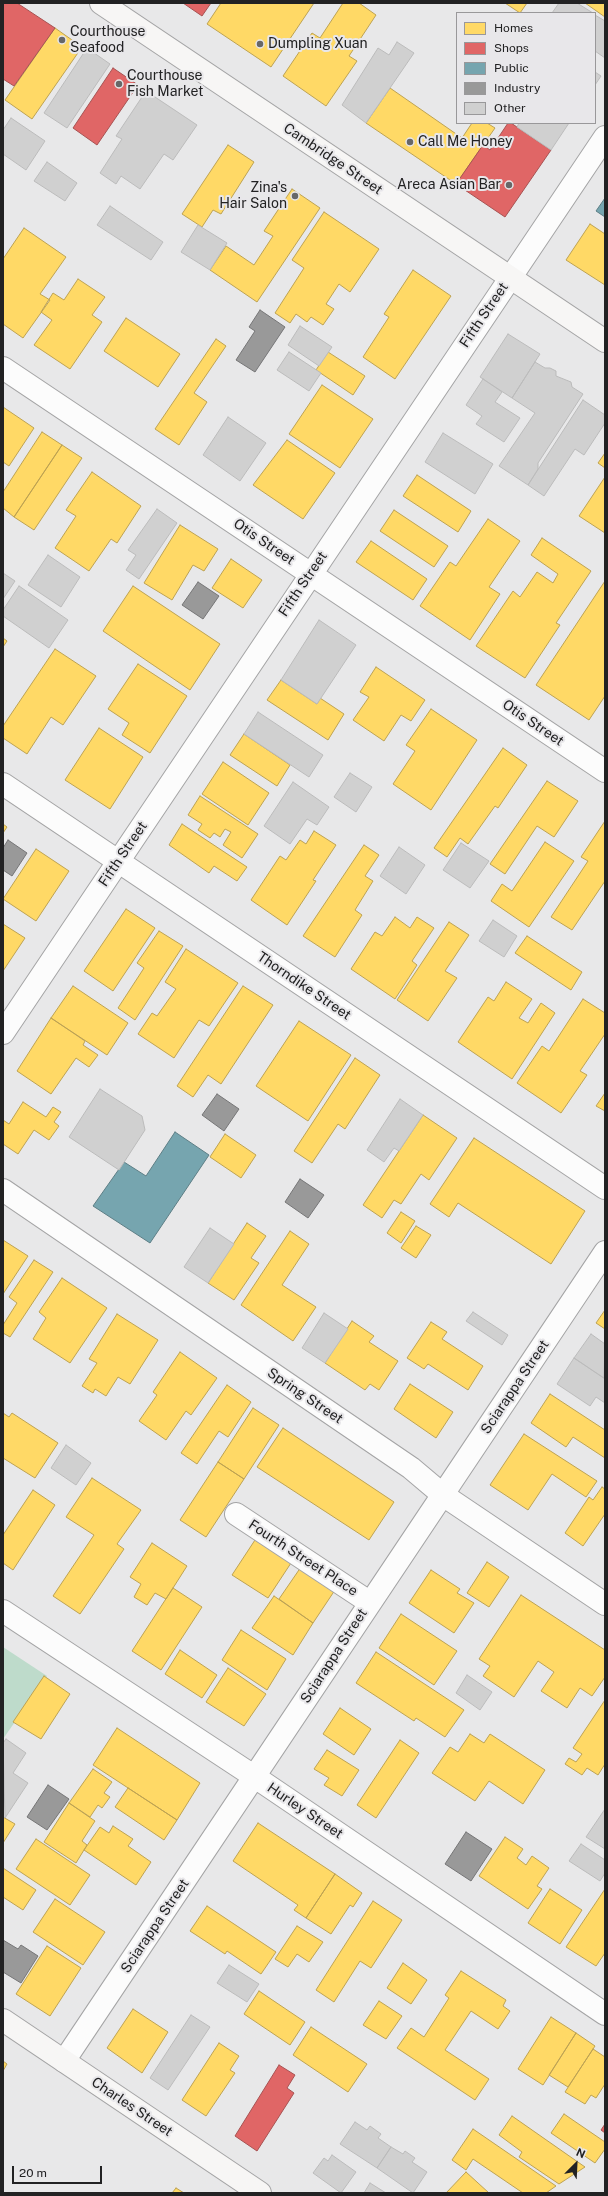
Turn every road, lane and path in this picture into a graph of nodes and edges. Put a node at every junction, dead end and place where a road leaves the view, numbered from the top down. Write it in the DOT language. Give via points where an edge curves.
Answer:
graph roads {
  1 [pos="100,3"];
  2 [pos="605,137"];
  3 [pos="510,277"];
  4 [pos="605,341"];
  5 [pos="3,368"];
  6 [pos="310,573"];
  7 [pos="605,771"];
  8 [pos="3,784"];
  9 [pos="118,861"];
  10 [pos="3,1033"];
  11 [pos="605,1188"];
  12 [pos="3,1190"];
  13 [pos="605,1252"];
  14 [pos="443,1495"];
  15 [pos="236,1514"];
  16 [pos="370,1602"];
  17 [pos="605,1604"];
  18 [pos="3,1611"];
  19 [pos="255,1777"];
  20 [pos="605,2014"];
  21 [pos="3,2020"];
  22 [pos="64,2061"];
  23 [pos="260,2193"];
  1 -- 3 [label="main road, Cambridge Street"];
  2 -- 3 [label="street, Fifth Street"];
  3 -- 4 [label="main road, Cambridge Street"];
  3 -- 6 [label="street, Fifth Street"];
  5 -- 6 [label="street, Otis Street"];
  6 -- 7 [label="street, Otis Street"];
  6 -- 9 [label="street, Fifth Street"];
  8 -- 9 [label="street, Thorndike Street"];
  9 -- 10 [label="street, Fifth Street"];
  9 -- 11 [label="street, Thorndike Street"];
  12 -- 14 [label="street, Spring Street" via="411,1468"];
  13 -- 14 [label="street, Sciarappa Street"];
  14 -- 16 [label="street, Sciarappa Street"];
  14 -- 17 [label="street, Spring Street"];
  15 -- 16 [label="street, Fourth Street Place"];
  16 -- 19 [label="street, Sciarappa Street"];
  18 -- 19 [label="street, Hurley Street"];
  19 -- 20 [label="street, Hurley Street"];
  19 -- 22 [label="street, Sciarappa Street"];
  21 -- 22 [label="main road, Charles Street"];
  22 -- 23 [label="main road, Charles Street"];
}
